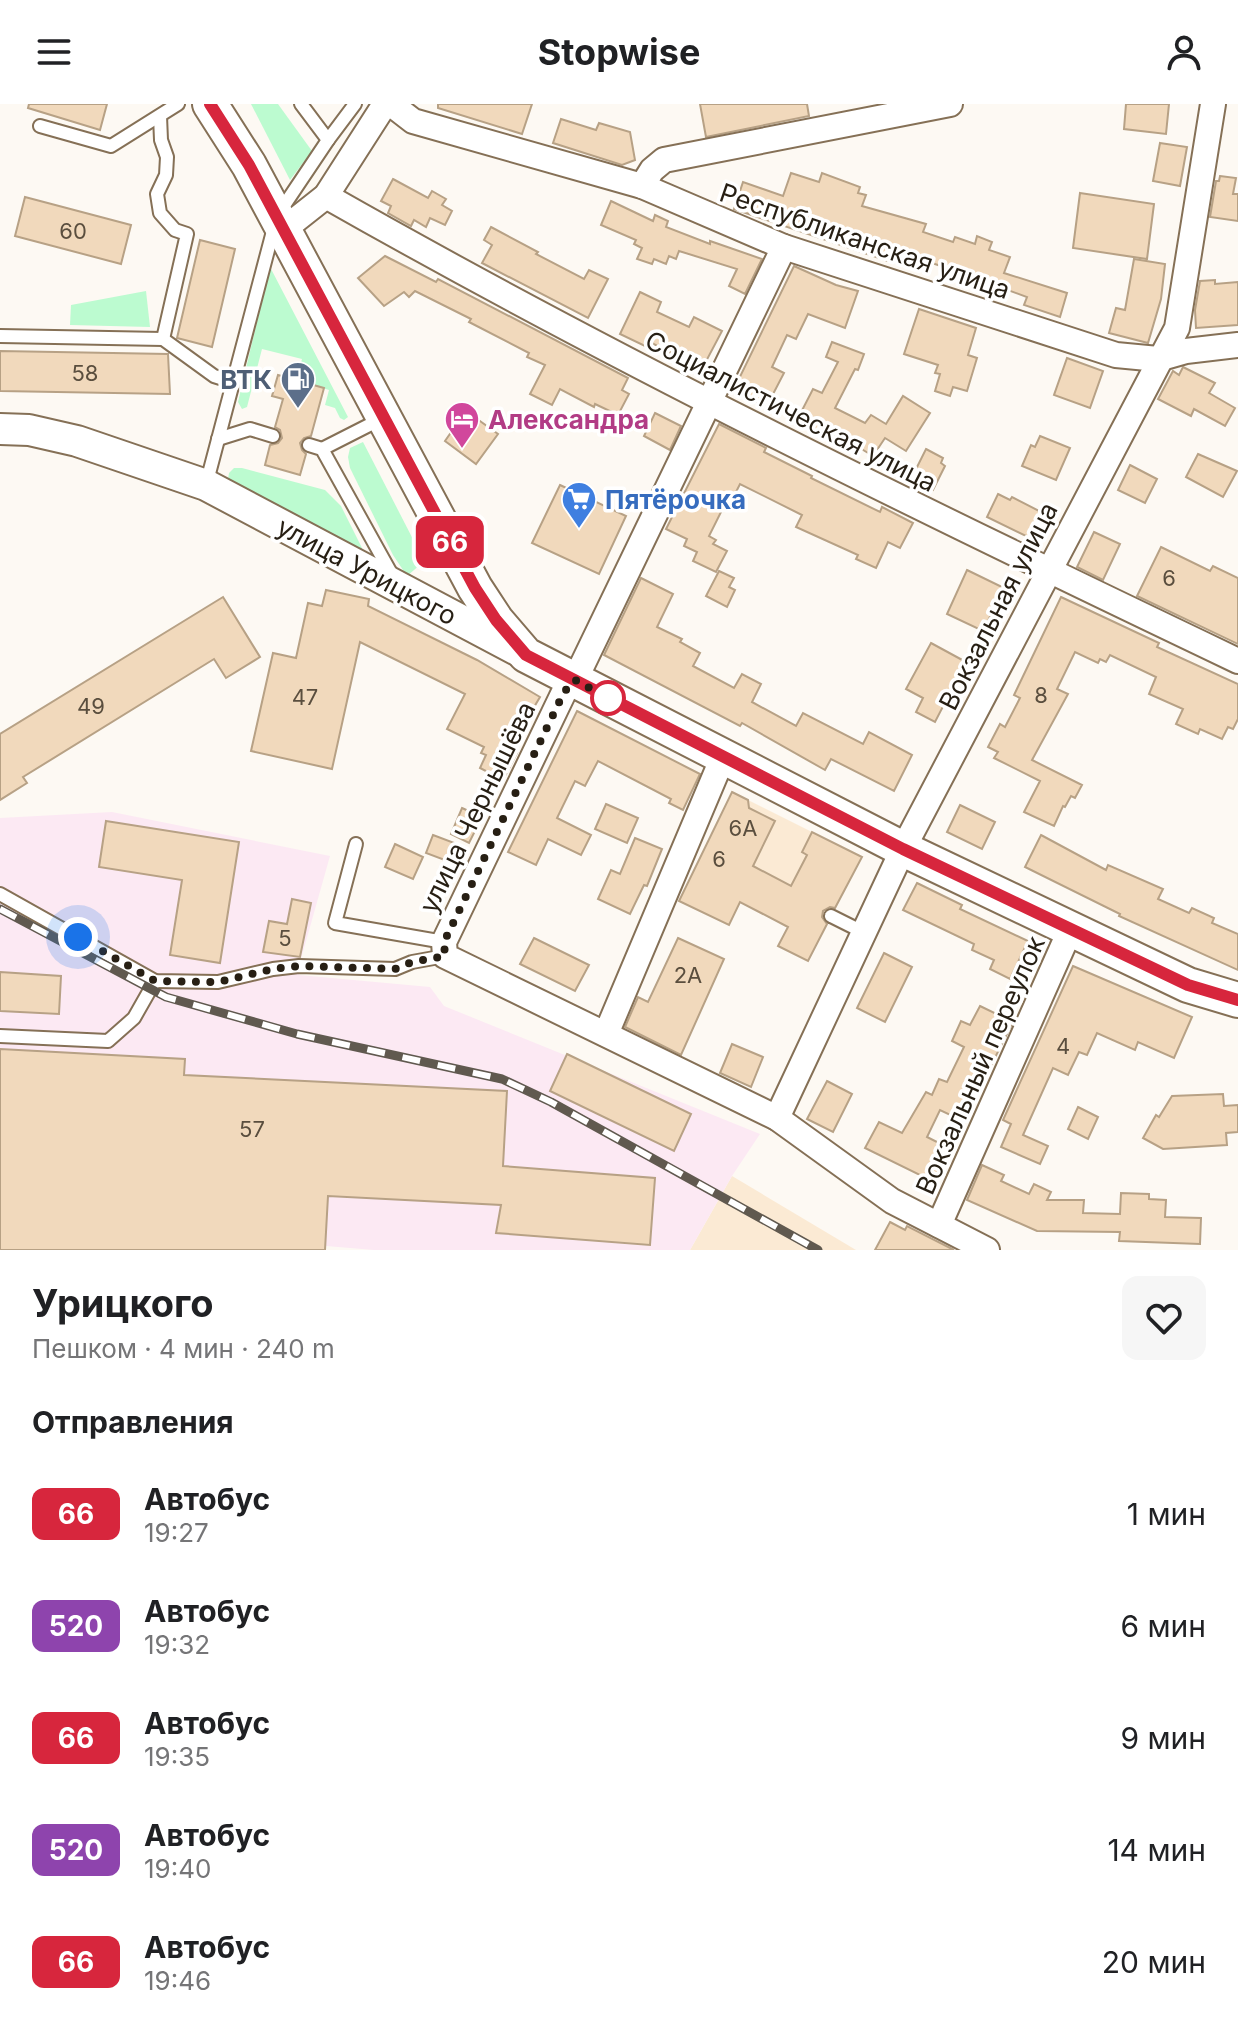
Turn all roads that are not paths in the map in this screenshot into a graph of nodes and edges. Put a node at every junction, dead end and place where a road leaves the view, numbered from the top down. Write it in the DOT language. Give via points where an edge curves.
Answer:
graph roads {
  1 [pos="178,104"];
  2 [pos="210,104"];
  3 [pos="301,104"];
  4 [pos="355,104"];
  5 [pos="385,104"];
  6 [pos="391,104"];
  7 [pos="950,104"];
  8 [pos="1213,104"];
  9 [pos="160,116"];
  10 [pos="40,126"];
  11 [pos="328,140"];
  12 [pos="642,186"];
  13 [pos="326,196"];
  14 [pos="280,223"];
  15 [pos="784,247"];
  16 [pos="0,336"];
  17 [pos="163,339"];
  18 [pos="1238,345"];
  19 [pos="1158,359"];
  20 [pos="233,382"];
  21 [pos="710,402"];
  22 [pos="384,417"];
  23 [pos="0,429"];
  24 [pos="273,436"];
  25 [pos="218,439"];
  26 [pos="206,485"];
  27 [pos="1047,570"];
  28 [pos="399,588"];
  29 [pos="526,655"];
  30 [pos="1238,661"];
  31 [pos="575,680"];
  32 [pos="723,757"];
  33 [pos="356,844"];
  34 [pos="903,849"];
  35 [pos="0,894"];
  36 [pos="831,916"];
  37 [pos="1071,928"];
  38 [pos="865,933"];
  39 [pos="447,953"];
  40 [pos="155,981"];
  41 [pos="1238,1000"];
  42 [pos="606,1034"];
  43 [pos="0,1036"];
  44 [pos="777,1118"];
  45 [pos="939,1225"];
  46 [pos="987,1250"];
  1 -- 9 [label="lane"];
  2 -- 14 [label="main road"];
  3 -- 11 [label="lane"];
  4 -- 11 [label="lane"];
  5 -- 13 [label="street"];
  6 -- 12 [label="street, Республиканская улица" via="413,121"];
  7 -- 12 [label="street" via="664,160"];
  8 -- 19 [label="street, Вокзальная улица" via="1177,328"];
  9 -- 10 [label="lane" via="111,146"];
  9 -- 17 [label="lane" via="167,157 157,194 160,213 175,230 187,234"];
  11 -- 14 [label="lane"];
  12 -- 15 [label="street, Республиканская улица"];
  13 -- 14 [label="street"];
  13 -- 21 [label="street, Социалистическая улица" via="483,285"];
  14 -- 20 [label="lane"];
  14 -- 22 [label="main road"];
  15 -- 19 [label="street, Республиканская улица" via="1116,355"];
  15 -- 21 [label="street, улица Чернышёва"];
  16 -- 17 [label="lane"];
  17 -- 20 [label="lane" via="214,376"];
  18 -- 19 [label="street, Республиканская улица"];
  19 -- 27 [label="street, Вокзальная улица"];
  20 -- 25 [label="lane"];
  21 -- 27 [label="street, Социалистическая улица"];
  21 -- 31 [label="street, улица Чернышёва"];
  22 -- 28 [label="lane" via="315,447"];
  22 -- 29 [label="main road" via="475,588"];
  23 -- 26 [label="street, улица Урицкого" via="77,441"];
  24 -- 25 [label="lane" via="250,429"];
  25 -- 26 [label="lane"];
  26 -- 28 [label="street, улица Урицкого"];
  27 -- 30 [label="street, Социалистическая улица"];
  27 -- 34 [label="street, Вокзальная улица"];
  28 -- 29 [label="street, улица Урицкого"];
  29 -- 31 [label="main road, улица Урицкого"];
  31 -- 32 [label="main road, улица Урицкого"];
  31 -- 39 [label="street, улица Чернышёва" via="564,692"];
  32 -- 34 [label="main road, улица Урицкого"];
  32 -- 42 [label="street"];
  33 -- 39 [label="lane" via="335,923"];
  34 -- 37 [label="main road, улица Урицкого"];
  34 -- 38 [label="street, Вокзальная улица"];
  35 -- 40 [label="lane"];
  36 -- 38 [label="lane"];
  37 -- 41 [label="main road, улица Урицкого" via="1188,985"];
  37 -- 45 [label="street, Вокзальный переулок"];
  38 -- 44 [label="street, Вокзальная улица"];
  39 -- 40 [label="lane" via="395,969 299,966 218,982"];
  39 -- 42 [label="street"];
  40 -- 43 [label="lane" via="134,1018 108,1041"];
  42 -- 44 [label="street"];
  44 -- 45 [label="street" via="892,1201"];
  45 -- 46 [label="street"];
}
